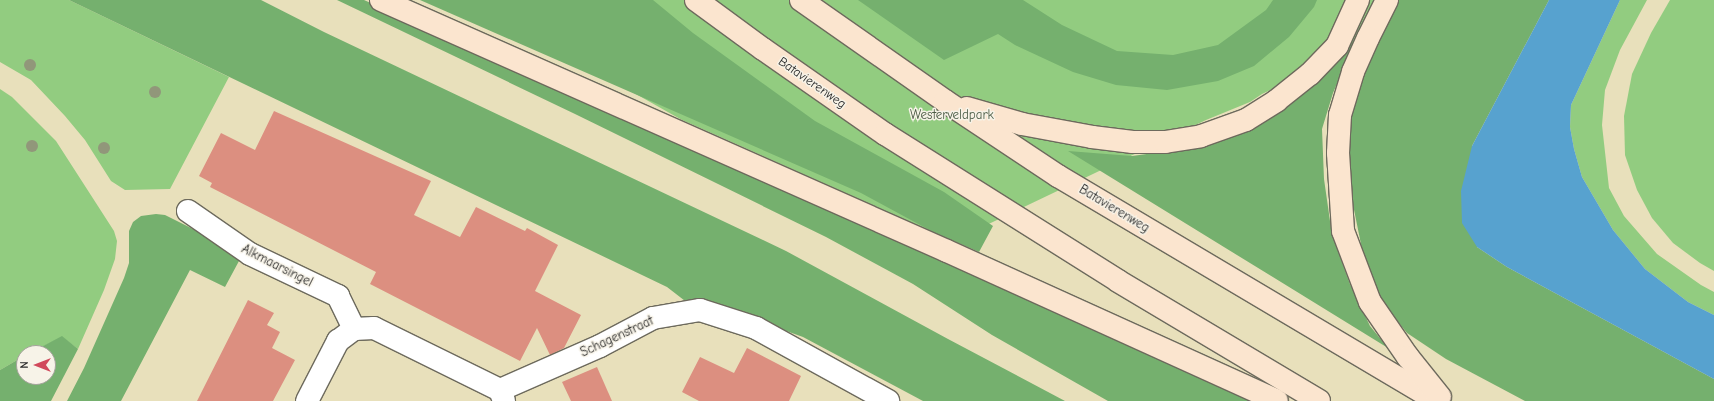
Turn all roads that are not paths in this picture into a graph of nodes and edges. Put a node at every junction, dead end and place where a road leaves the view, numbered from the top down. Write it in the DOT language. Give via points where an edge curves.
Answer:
graph roads {
  1 [pos="381,0"];
  2 [pos="696,0"];
  3 [pos="801,0"];
  4 [pos="1358,0"];
  5 [pos="1387,0"];
  6 [pos="945,101"];
  7 [pos="188,211"];
  8 [pos="354,329"];
  9 [pos="502,395"];
  10 [pos="307,401"];
  11 [pos="888,401"];
  12 [pos="1277,401"];
  13 [pos="1319,401"];
  14 [pos="1437,401"];
  15 [pos="1443,401"];
  1 -- 12 [label="main road" via="947,251"];
  2 -- 13 [label="main road, Batavierenweg" via="886,134 1118,281"];
  3 -- 6 [label="main road, Batavierenweg"];
  4 -- 6 [label="main road" via="1337,46 1310,74 1276,101 1246,120 1201,136 1165,142 1092,138 1022,124"];
  5 -- 15 [label="main road" via="1353,72 1340,115 1338,153 1343,231 1370,302 1408,357"];
  6 -- 14 [label="main road, Batavierenweg" via="1058,176"];
  7 -- 8 [label="street, Alkmaarsingel" via="250,254 338,296"];
  8 -- 9 [label="street" via="374,328"];
  8 -- 10 [label="street" via="338,341"];
  9 -- 11 [label="street, Schagenstraat" via="653,318 700,310 756,328"];
}
